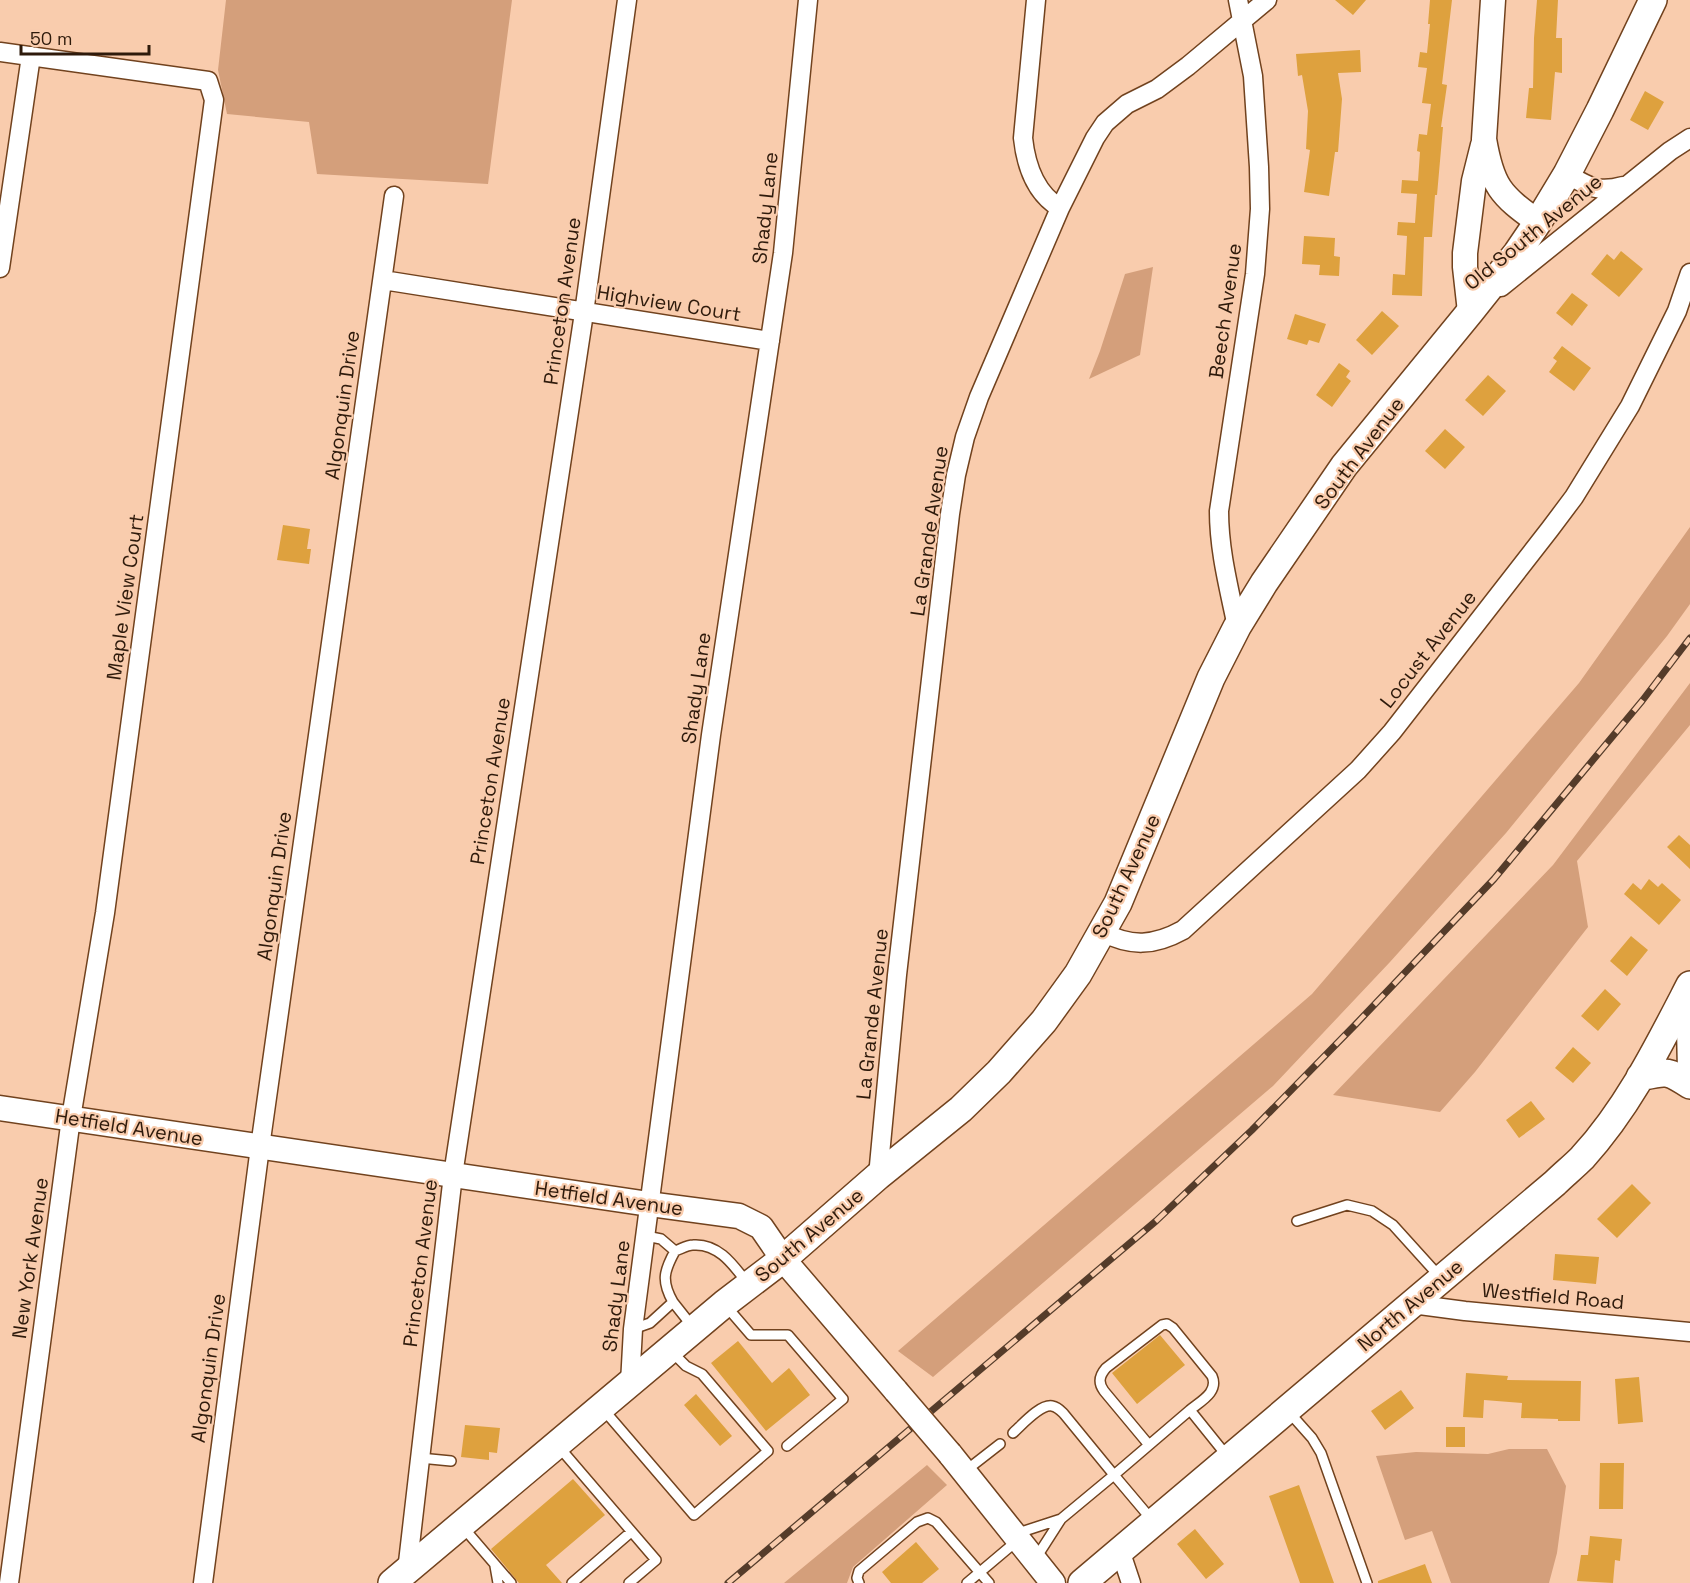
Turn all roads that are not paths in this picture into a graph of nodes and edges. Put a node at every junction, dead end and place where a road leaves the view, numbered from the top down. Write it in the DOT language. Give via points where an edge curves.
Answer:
graph roads {
  1 [pos="627,0"];
  2 [pos="808,0"];
  3 [pos="1036,0"];
  4 [pos="1238,0"];
  5 [pos="1267,0"];
  6 [pos="1493,0"];
  7 [pos="1653,0"];
  8 [pos="1241,20"];
  9 [pos="0,52"];
  10 [pos="31,56"];
  11 [pos="1690,138"];
  12 [pos="1484,140"];
  13 [pos="1568,174"];
  14 [pos="1625,186"];
  15 [pos="394,196"];
  16 [pos="1060,208"];
  17 [pos="1538,222"];
  18 [pos="0,268"];
  19 [pos="1690,273"];
  20 [pos="382,280"];
  21 [pos="1470,312"];
  22 [pos="584,313"];
  23 [pos="770,341"];
  24 [pos="1237,627"];
  25 [pos="1102,932"];
  26 [pos="1688,990"];
  27 [pos="1690,1070"];
  28 [pos="1640,1077"];
  29 [pos="1690,1085"];
  30 [pos="0,1108"];
  31 [pos="71,1118"];
  32 [pos="260,1147"];
  33 [pos="453,1175"];
  34 [pos="878,1176"];
  35 [pos="649,1204"];
  36 [pos="1297,1221"];
  37 [pos="646,1236"];
  38 [pos="675,1251"];
  39 [pos="783,1258"];
  40 [pos="1441,1279"];
  41 [pos="749,1285"];
  42 [pos="673,1302"];
  43 [pos="724,1304"];
  44 [pos="1412,1304"];
  45 [pos="633,1329"];
  46 [pos="695,1330"];
  47 [pos="1690,1332"];
  48 [pos="670,1351"];
  49 [pos="630,1383"];
  50 [pos="602,1407"];
  51 [pos="1287,1409"];
  52 [pos="1190,1410"];
  53 [pos="1013,1433"];
  54 [pos="1000,1444"];
  55 [pos="557,1445"];
  56 [pos="1149,1445"];
  57 [pos="787,1446"];
  58 [pos="420,1458"];
  59 [pos="1228,1458"];
  60 [pos="451,1461"];
  61 [pos="957,1463"];
  62 [pos="1114,1474"];
  63 [pos="1061,1519"];
  64 [pos="1154,1522"];
  65 [pos="461,1525"];
  66 [pos="631,1532"];
  67 [pos="1016,1537"];
  68 [pos="1120,1550"];
  69 [pos="1035,1560"];
  70 [pos="495,1564"];
  71 [pos="980,1572"];
  72 [pos="400,1577"];
  73 [pos="9,1583"];
  74 [pos="202,1583"];
  75 [pos="498,1583"];
  76 [pos="512,1583"];
  77 [pos="572,1583"];
  78 [pos="629,1583"];
  79 [pos="860,1583"];
  80 [pos="967,1583"];
  81 [pos="989,1583"];
  82 [pos="1053,1583"];
  83 [pos="1082,1583"];
  84 [pos="1131,1583"];
  85 [pos="1367,1583"];
  1 -- 22 [label="street, Princeton Avenue"];
  2 -- 23 [label="street, Shady Lane" via="783,253"];
  3 -- 16 [label="street" via="1024,156 1034,181"];
  4 -- 8 [label="street, Beech Avenue"];
  5 -- 8 [label="street, La Grande Avenue"];
  6 -- 12 [label="street"];
  7 -- 13 [label="main road, South Avenue"];
  8 -- 16 [label="street, La Grande Avenue" via="1180,72 1127,104 1105,123"];
  8 -- 24 [label="street, Beech Avenue" via="1253,76 1260,209 1255,274 1219,511 1221,555"];
  9 -- 10 [label="street"];
  10 -- 18 [label="street"];
  10 -- 31 [label="street, Maple View Court" via="208,81 214,100 105,913"];
  11 -- 14 [label="street, Old South Avenue"];
  12 -- 17 [label="street" via="1493,178 1503,195"];
  12 -- 21 [label="street" via="1474,181 1465,253"];
  13 -- 14 [label="street, Old South Avenue" via="1597,189"];
  13 -- 17 [label="main road, South Avenue"];
  14 -- 21 [label="street, Old South Avenue"];
  15 -- 20 [label="street, Algonquin Drive"];
  16 -- 34 [label="street, La Grande Avenue" via="979,397 956,475 897,975"];
  17 -- 21 [label="main road, South Avenue"];
  19 -- 25 [label="street, Locust Avenue" via="1677,311 1630,406 1574,497 1392,732 1358,770 1183,930 1170,938 1140,944"];
  20 -- 22 [label="street, Highview Court"];
  20 -- 32 [label="street, Algonquin Drive"];
  21 -- 24 [label="main road, South Avenue" via="1344,466"];
  22 -- 23 [label="street, Highview Court"];
  22 -- 33 [label="street, Princeton Avenue"];
  23 -- 35 [label="street, Shady Lane" via="711,735"];
  24 -- 25 [label="main road, South Avenue" via="1211,678 1118,903"];
  25 -- 34 [label="main road, South Avenue" via="1044,1021 999,1072 961,1109"];
  26 -- 27 [label="street"];
  26 -- 28 [label="main road, North Avenue"];
  28 -- 29 [label="main road" via="1672,1073"];
  28 -- 40 [label="main road, North Avenue" via="1609,1125 1582,1157"];
  30 -- 31 [label="street, Hetfield Avenue"];
  31 -- 32 [label="street, Hetfield Avenue"];
  31 -- 73 [label="street, New York Avenue"];
  32 -- 33 [label="street, Hetfield Avenue"];
  32 -- 74 [label="street, Algonquin Drive"];
  33 -- 35 [label="street, Hetfield Avenue"];
  33 -- 58 [label="street, Princeton Avenue"];
  34 -- 39 [label="main road, South Avenue"];
  35 -- 37 [label="street, Shady Lane"];
  35 -- 39 [label="street, Hetfield Avenue" via="739,1216 761,1227"];
  36 -- 40 [label="lane" via="1347,1205 1372,1210 1393,1225"];
  37 -- 38 [label="lane" via="661,1239"];
  37 -- 45 [label="street, Shady Lane"];
  38 -- 41 [label="lane" via="691,1245 711,1247 731,1262"];
  38 -- 42 [label="lane" via="664,1280"];
  39 -- 41 [label="main road, South Avenue"];
  39 -- 61 [label="street, Hetfield Avenue, bridge"];
  40 -- 44 [label="main road, North Avenue"];
  41 -- 43 [label="main road, South Avenue"];
  42 -- 45 [label="lane" via="650,1323"];
  42 -- 46 [label="lane"];
  43 -- 46 [label="main road, South Avenue"];
  43 -- 57 [label="lane" via="751,1335 788,1335 843,1399"];
  44 -- 47 [label="street, Westfield Road"];
  44 -- 51 [label="main road, North Avenue"];
  45 -- 49 [label="street, Shady Lane"];
  46 -- 48 [label="main road, South Avenue"];
  48 -- 49 [label="main road, South Avenue"];
  48 -- 50 [label="lane" via="702,1374 768,1451 694,1515"];
  49 -- 50 [label="main road, South Avenue"];
  50 -- 55 [label="main road, South Avenue"];
  51 -- 59 [label="main road, North Avenue"];
  51 -- 85 [label="lane" via="1321,1453"];
  52 -- 56 [label="lane"];
  52 -- 56 [label="lane" via="1215,1388 1215,1382 1173,1328 1162,1325 1106,1368 1100,1381"];
  52 -- 59 [label="lane"];
  53 -- 62 [label="lane" via="1043,1408 1057,1408"];
  54 -- 61 [label="lane"];
  55 -- 65 [label="main road, South Avenue"];
  55 -- 66 [label="lane"];
  56 -- 62 [label="lane"];
  58 -- 60 [label="lane"];
  58 -- 72 [label="street, Princeton Avenue"];
  59 -- 64 [label="main road, North Avenue"];
  61 -- 67 [label="street, Hetfield Avenue"];
  62 -- 63 [label="lane"];
  62 -- 64 [label="lane"];
  63 -- 67 [label="lane"];
  63 -- 69 [label="lane"];
  64 -- 68 [label="main road, North Avenue"];
  65 -- 70 [label="lane"];
  65 -- 72 [label="main road, South Avenue"];
  66 -- 77 [label="lane"];
  66 -- 78 [label="lane" via="656,1560"];
  67 -- 69 [label="street, Hetfield Avenue"];
  67 -- 71 [label="lane"];
  68 -- 83 [label="main road, North Avenue"];
  68 -- 84 [label="street"];
  69 -- 82 [label="street, Hetfield Avenue"];
  70 -- 75 [label="lane"];
  70 -- 76 [label="lane"];
  71 -- 79 [label="lane" via="928,1518 917,1522 859,1571 856,1578"];
  71 -- 80 [label="lane"];
  71 -- 81 [label="lane"];
}
